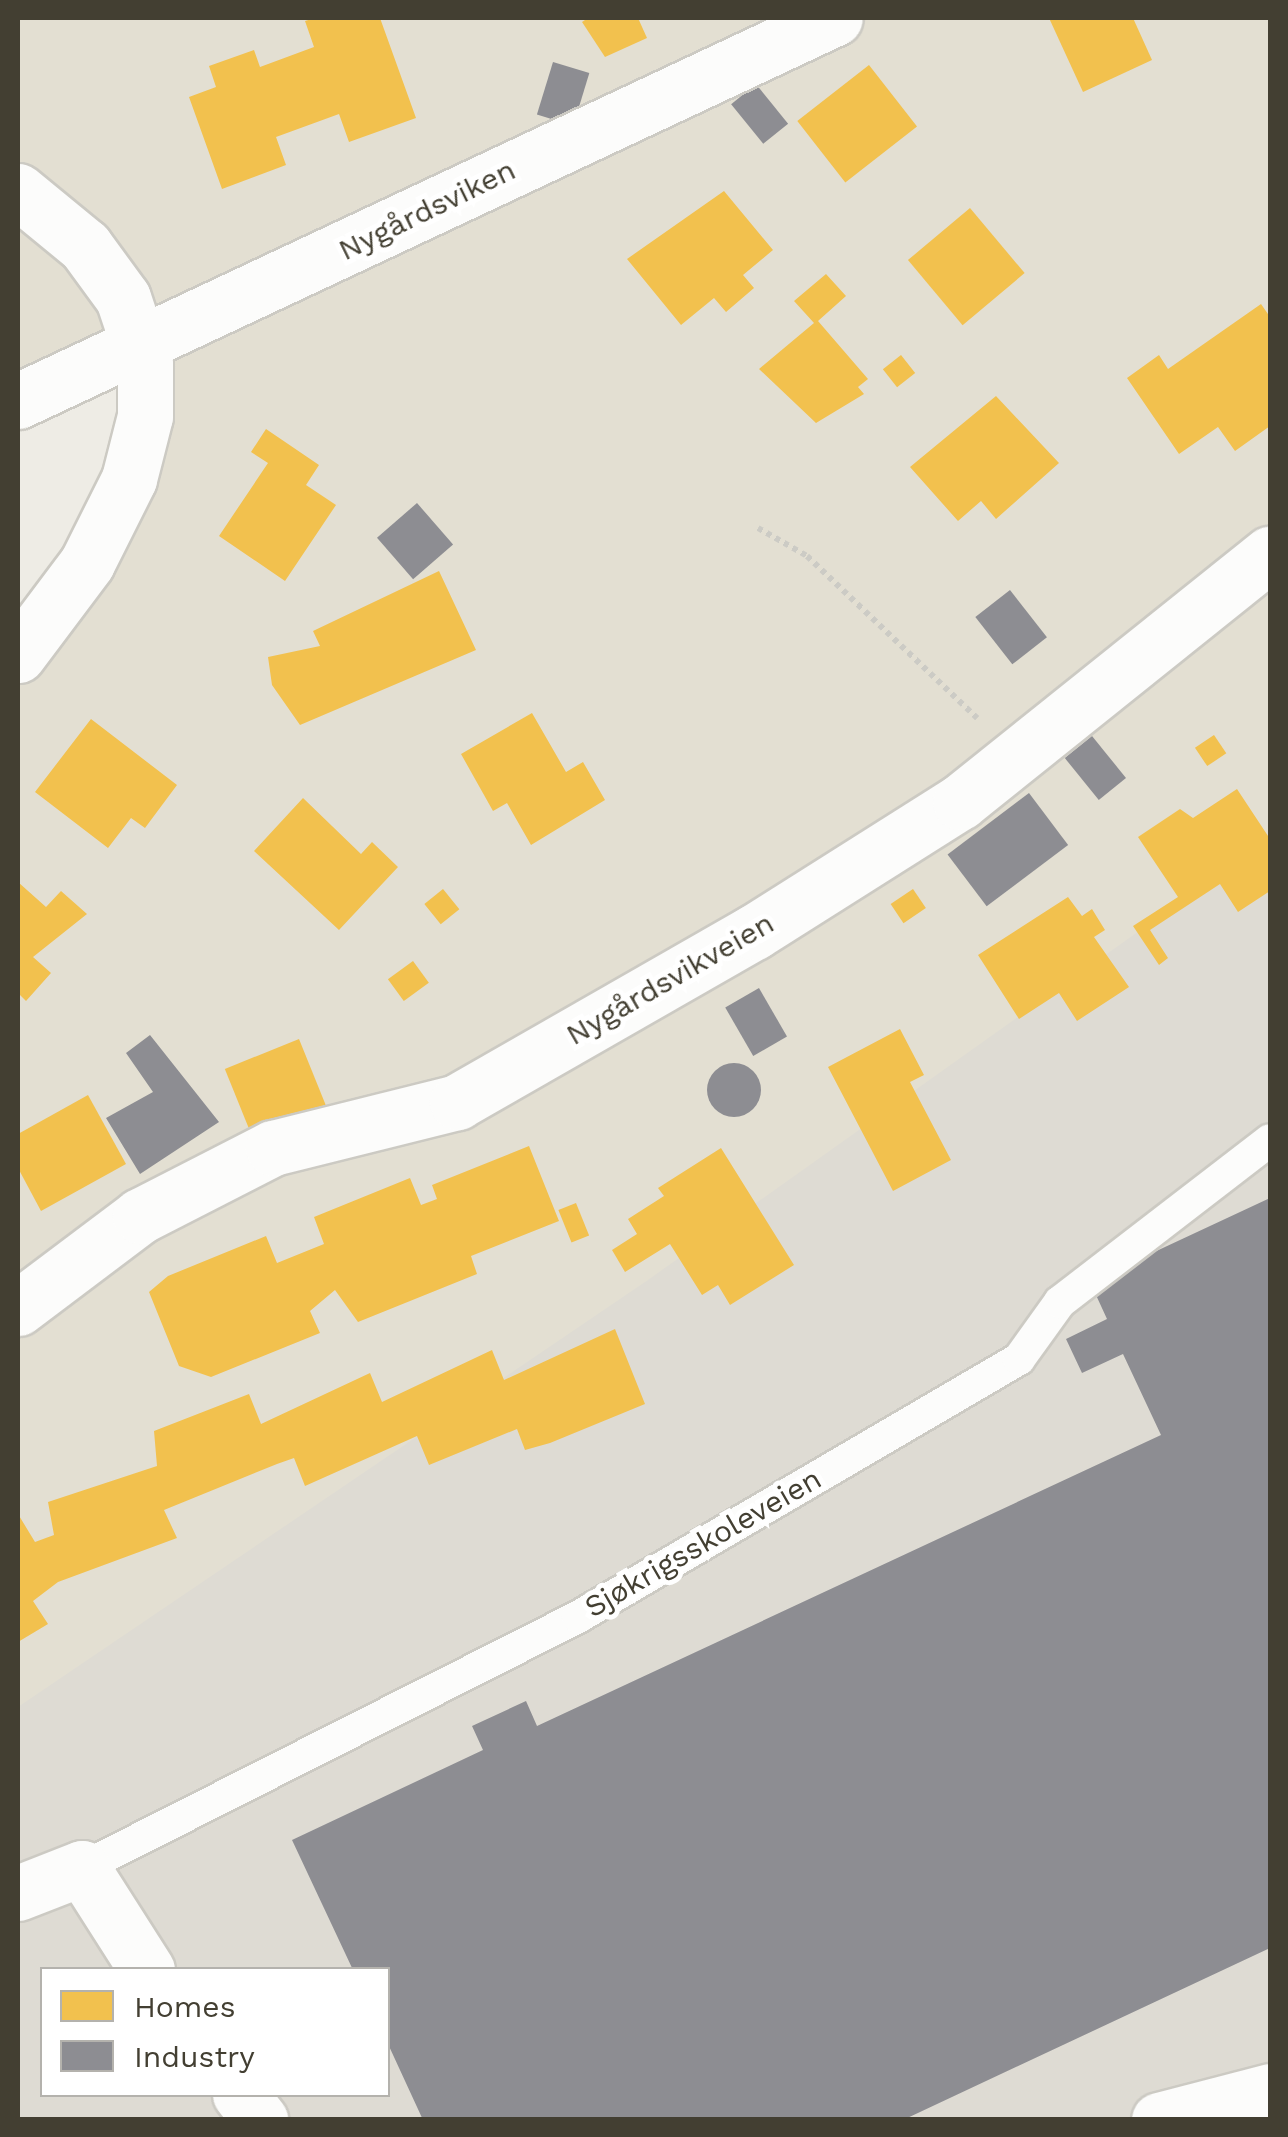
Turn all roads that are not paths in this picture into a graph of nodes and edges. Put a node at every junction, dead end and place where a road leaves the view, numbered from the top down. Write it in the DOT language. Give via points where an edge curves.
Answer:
graph roads {
  1 [pos="835,18"];
  2 [pos="18,191"];
  3 [pos="140,350"];
  4 [pos="18,401"];
  5 [pos="1270,554"];
  6 [pos="18,655"];
  7 [pos="1270,1140"];
  8 [pos="18,1308"];
  9 [pos="82,1868"];
  10 [pos="18,1893"];
  11 [pos="145,1967"];
  12 [pos="1270,2091"];
  13 [pos="242,2097"];
  14 [pos="260,2120"];
  15 [pos="1160,2120"];
  1 -- 3 [label="street, Nygårdsviken"];
  2 -- 3 [label="street" via="85,246 123,298"];
  3 -- 4 [label="street, Nygårdsviken"];
  3 -- 6 [label="street" via="145,416 129,479 87,563"];
  5 -- 8 [label="street, Nygårdsvikveien" via="1010,763 754,932 457,1102 273,1148 140,1216"];
  7 -- 9 [label="lane, Sjøkrigsskoleveien" via="1060,1302 1018,1359 578,1616"];
  9 -- 10 [label="street, Sjøkrigsskoleveien"];
  9 -- 11 [label="street"];
  12 -- 15 [label="street"];
  13 -- 14 [label="street"];
}
